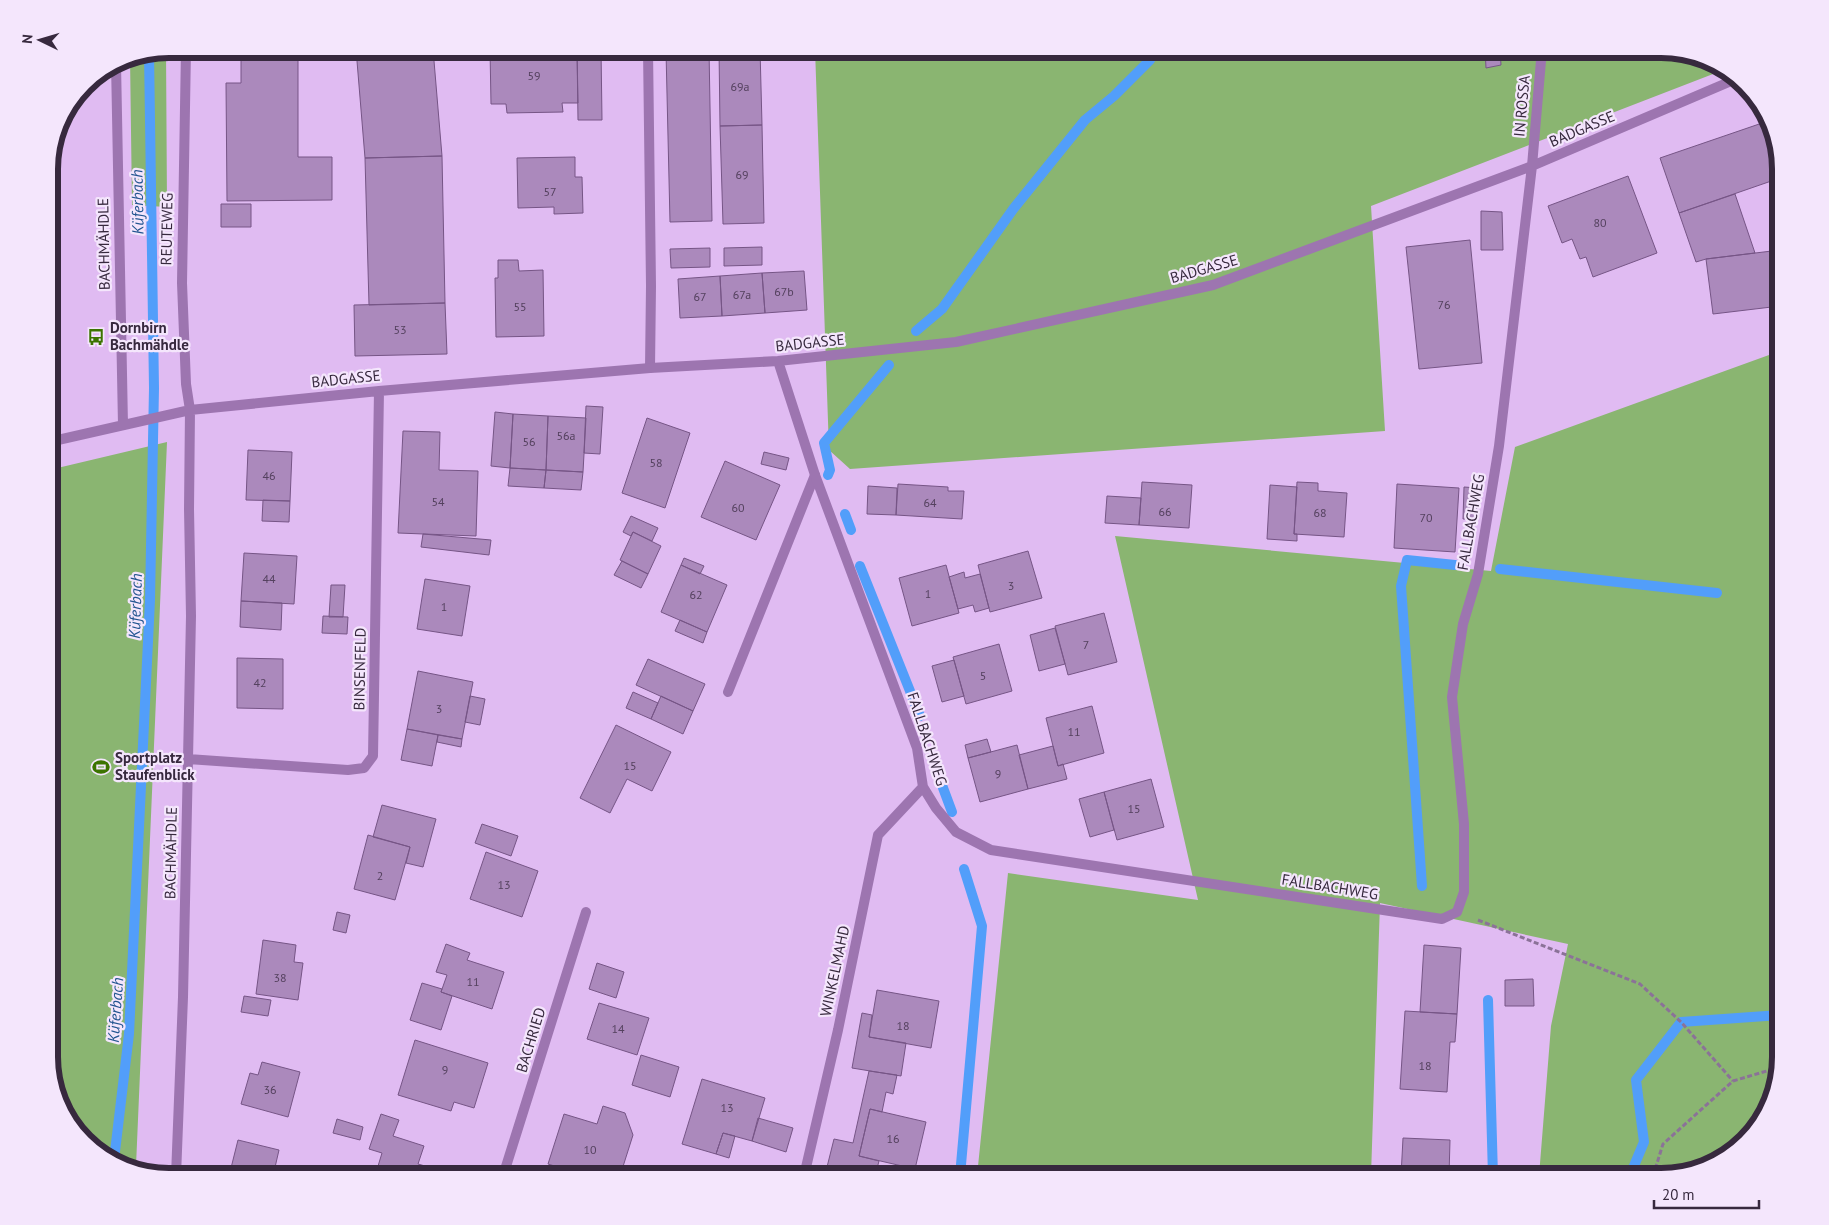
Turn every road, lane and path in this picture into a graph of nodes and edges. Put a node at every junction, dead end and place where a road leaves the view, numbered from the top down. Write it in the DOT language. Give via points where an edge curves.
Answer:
graph roads {
  1 [pos="186,58"];
  2 [pos="648,58"];
  3 [pos="1541,58"];
  4 [pos="116,71"];
  5 [pos="1729,81"];
  6 [pos="1532,166"];
  7 [pos="778,361"];
  8 [pos="650,368"];
  9 [pos="379,391"];
  10 [pos="190,410"];
  11 [pos="122,425"];
  12 [pos="58,440"];
  13 [pos="814,475"];
  14 [pos="728,692"];
  15 [pos="188,759"];
  16 [pos="922,786"];
  17 [pos="586,912"];
  18 [pos="1457,912"];
  19 [pos="1771,1070"];
  20 [pos="1733,1081"];
  21 [pos="176,1168"];
  22 [pos="506,1168"];
  23 [pos="806,1168"];
  24 [pos="1656,1168"];
  1 -- 10 [label="street, REUTEWEG" via="182,283"];
  2 -- 8 [label="street"];
  3 -- 6 [label="street, IN ROSSA"];
  4 -- 11 [label="street, BACHMÄHDLE"];
  5 -- 6 [label="street, BADGASSE"];
  6 -- 7 [label="street, BADGASSE" via="1212,285 956,342"];
  6 -- 18 [label="street, FALLBACHWEG" via="1499,446 1478,574 1463,624 1452,697 1464,824 1464,892"];
  7 -- 8 [label="street, BADGASSE"];
  7 -- 13 [label="street, FALLBACHWEG"];
  8 -- 9 [label="street, BADGASSE"];
  9 -- 10 [label="street, BADGASSE"];
  9 -- 15 [label="street, BINSENFELD" via="374,756 364,768 348,770"];
  10 -- 11 [label="street, BADGASSE"];
  10 -- 15 [label="street, BACHMÄHDLE"];
  11 -- 12 [label="street, BADGASSE"];
  13 -- 14 [label="street"];
  13 -- 16 [label="street, FALLBACHWEG" via="917,748"];
  15 -- 21 [label="street, BACHMÄHDLE"];
  16 -- 18 [label="street, FALLBACHWEG" via="956,832 991,850 1442,919"];
  16 -- 23 [label="street, WINKELMAHD" via="878,835"];
  17 -- 22 [label="street, BACHRIED"];
  18 -- 20 [label="path" via="1640,984 1681,1022"];
  19 -- 20 [label="path"];
  20 -- 24 [label="path" via="1664,1144"];
}
